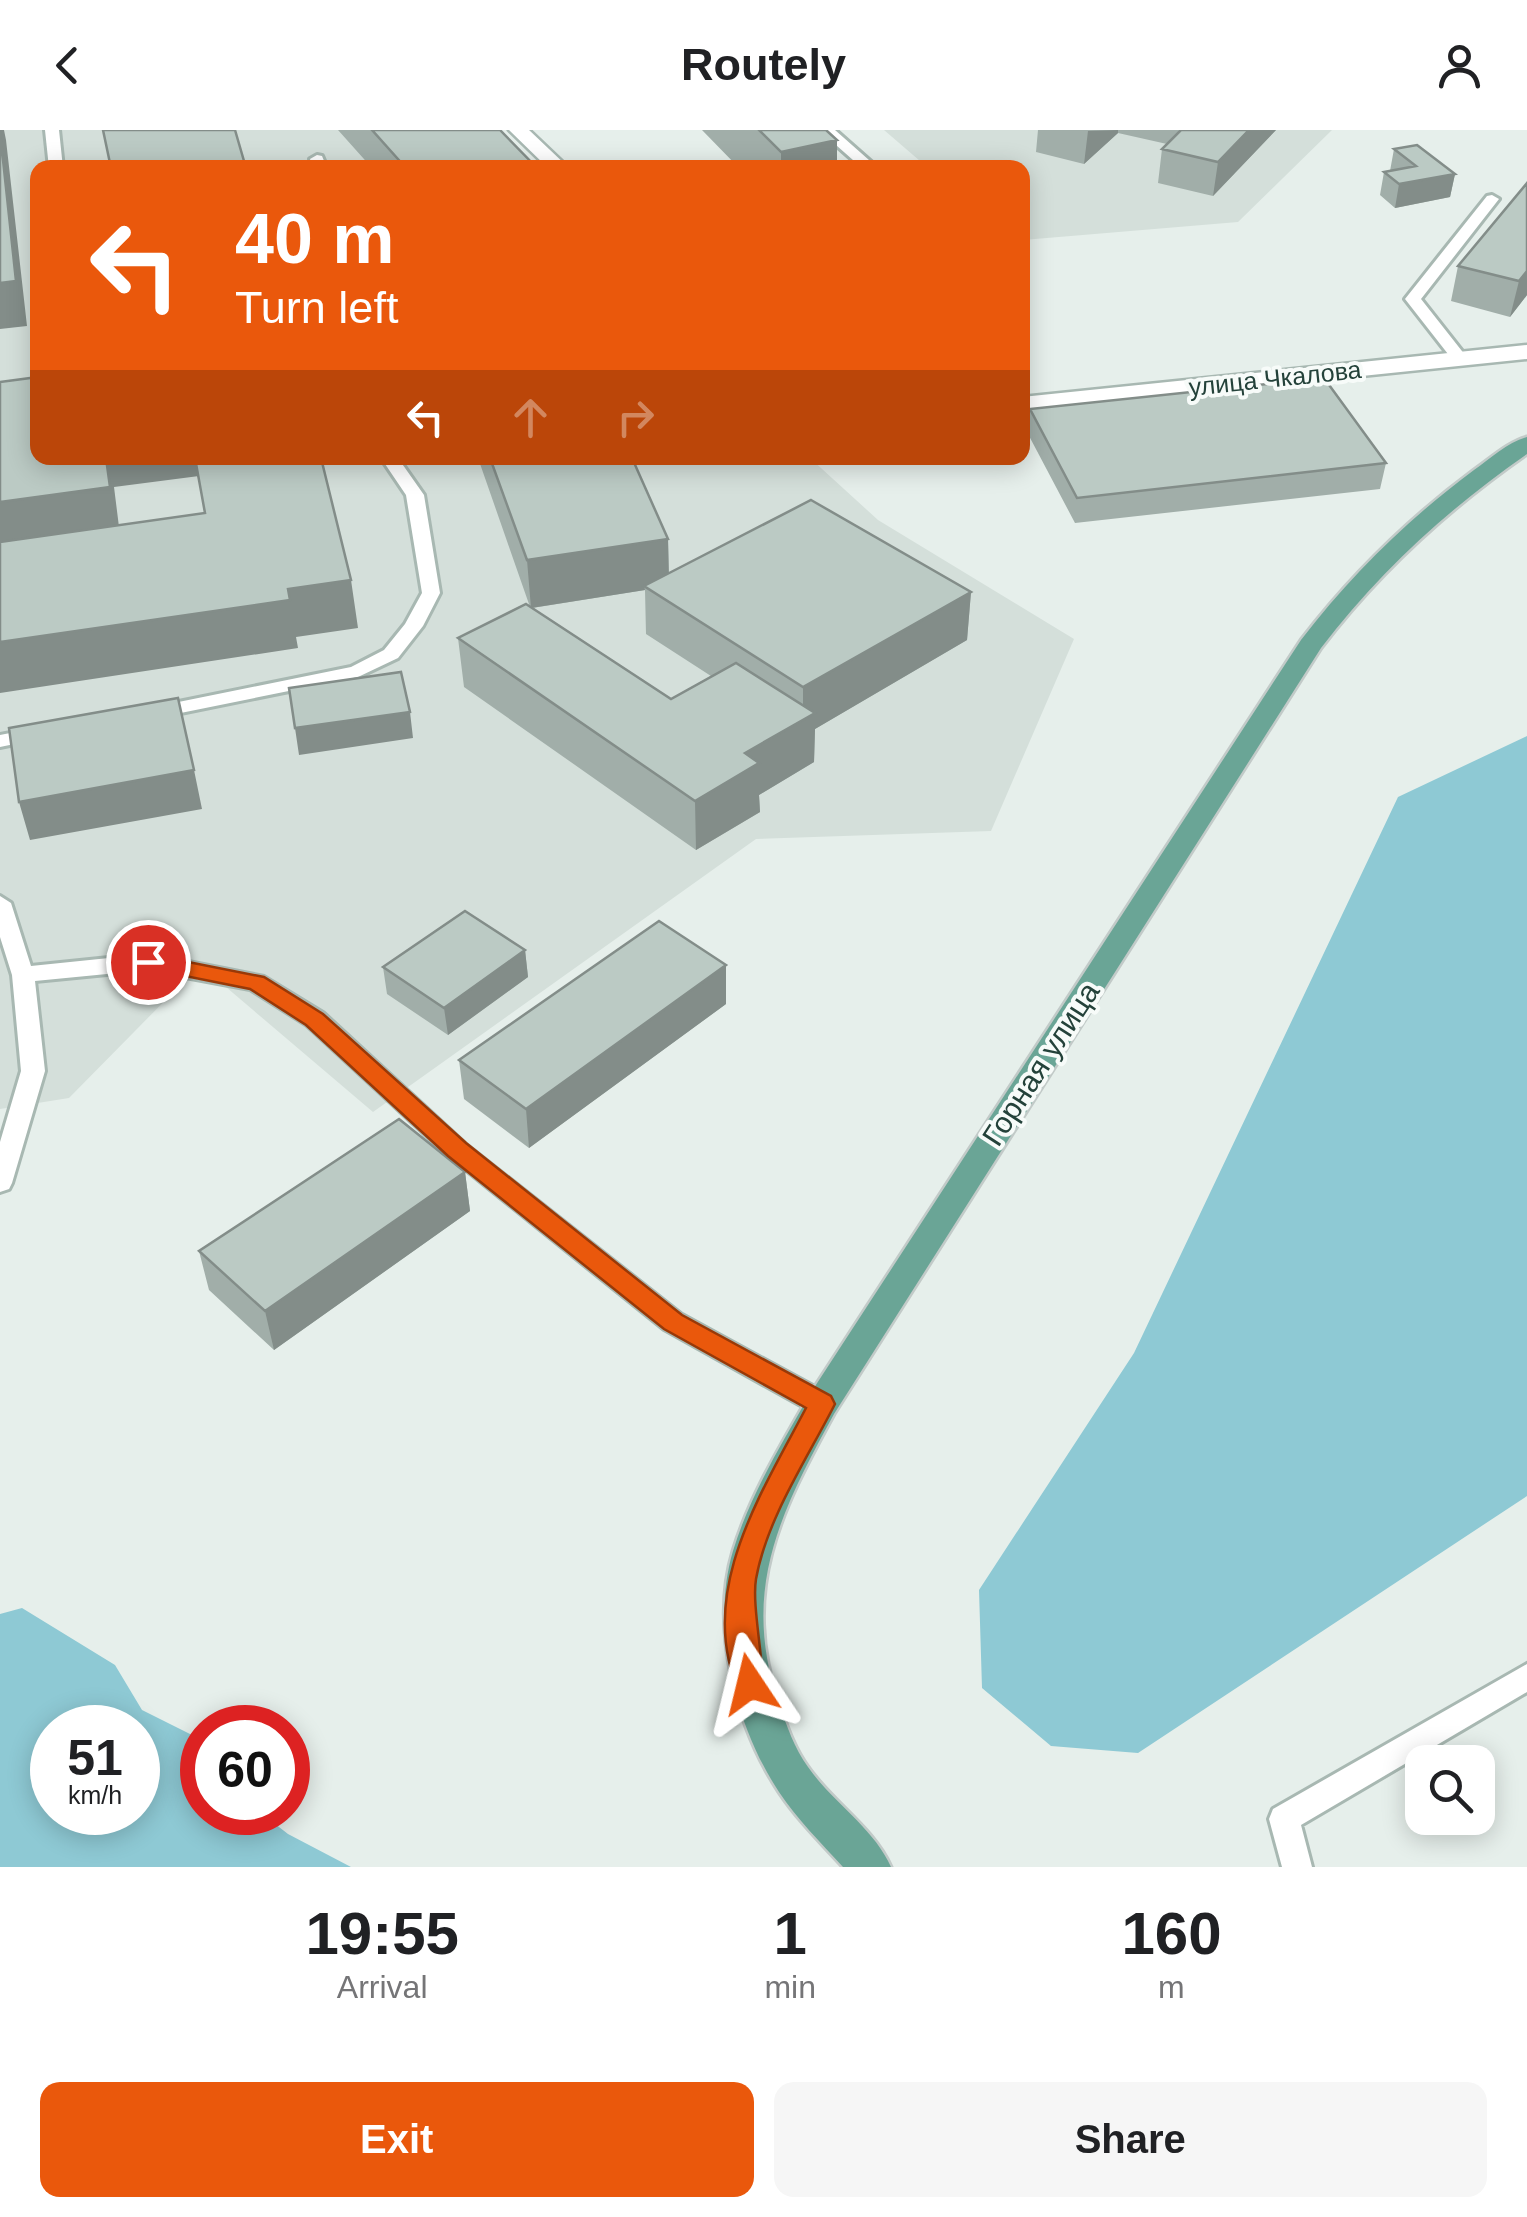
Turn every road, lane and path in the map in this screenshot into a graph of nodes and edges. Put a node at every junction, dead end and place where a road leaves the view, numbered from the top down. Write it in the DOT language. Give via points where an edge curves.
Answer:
graph roads {
  1 [pos="52,130"];
  2 [pos="518,130"];
  3 [pos="826,130"];
  4 [pos="55,160"];
  5 [pos="551,160"];
  6 [pos="862,160"];
  7 [pos="1492,199"];
  8 [pos="1527,352"];
  9 [pos="1461,360"];
  10 [pos="1030,403"];
  11 [pos="1527,444"];
  12 [pos="395,465"];
  13 [pos="132,716"];
  14 [pos="56,730"];
  15 [pos="0,740"];
  16 [pos="0,902"];
  17 [pos="23,975"];
  18 [pos="0,1183"];
  19 [pos="822,1404"];
  20 [pos="1527,1678"];
  21 [pos="870,1867"];
  22 [pos="1297,1867"];
  1 -- 4 [label="lane"];
  2 -- 5 [label="street"];
  3 -- 6 [label="lane"];
  7 -- 9 [label="lane" via="1412,299"];
  8 -- 9 [label="street, улица Чкалова"];
  9 -- 10 [label="street, улица Чкалова"];
  11 -- 19 [label="main road, Горная улица" via="1439,506 1341,602"];
  12 -- 13 [label="lane" via="415,495 431,592 391,654 358,671 302,685"];
  14 -- 15 [label="lane"];
  16 -- 17 [label="lane"];
  17 -- 18 [label="lane" via="33,1071"];
  17 -- 19 [label="lane" via="148,962 256,982 314,1019 457,1150 673,1322"];
  19 -- 21 [label="main road, Горная улица" via="761,1520 742,1580 741,1632 750,1684 786,1769"];
  20 -- 22 [label="lane" via="1284,1819"];
}
